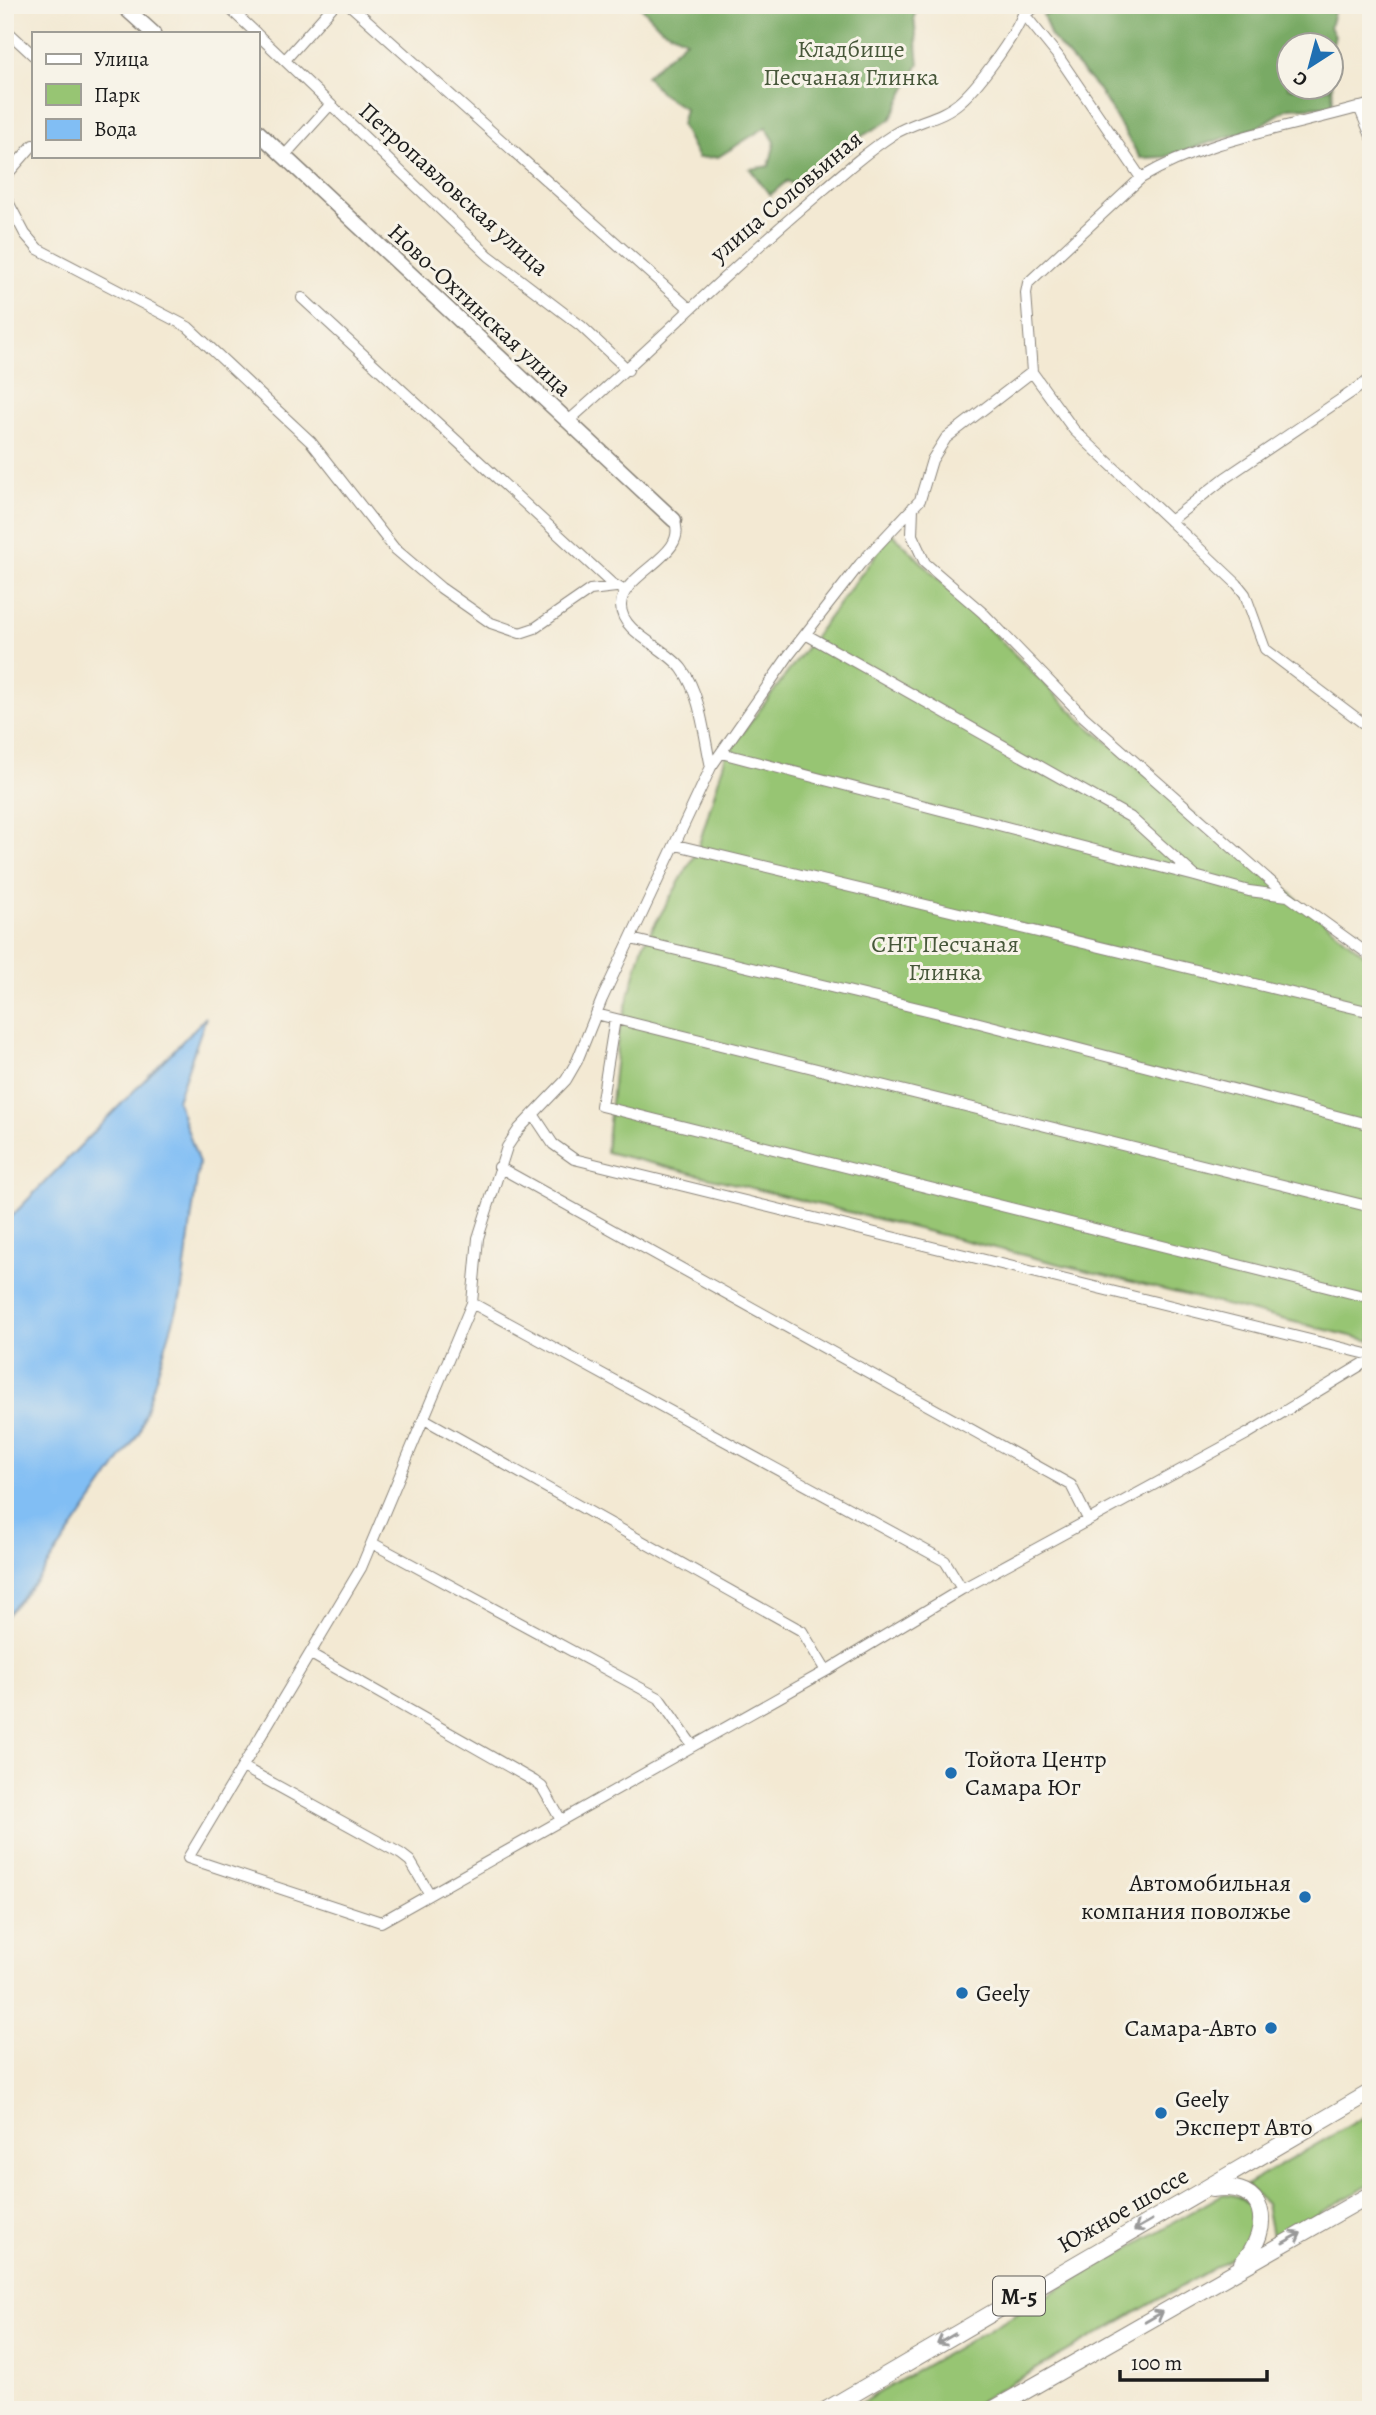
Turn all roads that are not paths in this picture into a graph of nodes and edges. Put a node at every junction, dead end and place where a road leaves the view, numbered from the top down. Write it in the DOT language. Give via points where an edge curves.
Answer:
graph roads {
  1 [pos="122,5"];
  2 [pos="226,5"];
  3 [pos="334,5"];
  4 [pos="350,5"];
  5 [pos="1039,5"];
  6 [pos="1024,10"];
  7 [pos="5,29"];
  8 [pos="145,31"];
  9 [pos="255,32"];
  10 [pos="259,36"];
  11 [pos="32,54"];
  12 [pos="285,60"];
  13 [pos="330,104"];
  14 [pos="1371,104"];
  15 [pos="1359,107"];
  16 [pos="259,133"];
  17 [pos="1371,136"];
  18 [pos="32,146"];
  19 [pos="284,156"];
  20 [pos="5,177"];
  21 [pos="1141,178"];
  22 [pos="5,196"];
  23 [pos="302,298"];
  24 [pos="690,309"];
  25 [pos="628,370"];
  26 [pos="1032,372"];
  27 [pos="1371,379"];
  28 [pos="567,422"];
  29 [pos="913,508"];
  30 [pos="674,520"];
  31 [pos="1170,521"];
  32 [pos="621,589"];
  33 [pos="807,635"];
  34 [pos="1371,729"];
  35 [pos="721,753"];
  36 [pos="711,767"];
  37 [pos="676,845"];
  38 [pos="1195,876"];
  39 [pos="1287,896"];
  40 [pos="631,939"];
  41 [pos="1371,956"];
  42 [pos="1371,1012"];
  43 [pos="596,1014"];
  44 [pos="615,1019"];
  45 [pos="533,1114"];
  46 [pos="1371,1125"];
  47 [pos="499,1167"];
  48 [pos="1371,1207"];
  49 [pos="1371,1298"];
  50 [pos="472,1303"];
  51 [pos="1371,1357"];
  52 [pos="426,1420"];
  53 [pos="1088,1519"];
  54 [pos="372,1543"];
  55 [pos="962,1589"];
  56 [pos="311,1654"];
  57 [pos="826,1671"];
  58 [pos="692,1745"];
  59 [pos="243,1767"];
  60 [pos="561,1820"];
  61 [pos="429,1893"];
  62 [pos="1371,2092"];
  63 [pos="1202,2191"];
  64 [pos="1371,2194"];
  65 [pos="1233,2272"];
  66 [pos="826,2410"];
  67 [pos="992,2410"];
  1 -- 8 [label="street"];
  2 -- 9 [label="street, Петропавловская улица"];
  3 -- 12 [label="street"];
  4 -- 24 [label="street"];
  5 -- 6 [label="street"];
  6 -- 21 [label="street"];
  6 -- 24 [label="street, улица Соловьиная" via="961,102 894,134 731,268"];
  7 -- 11 [label="street"];
  10 -- 12 [label="street, Петропавловская улица"];
  12 -- 13 [label="street, Петропавловская улица"];
  13 -- 19 [label="street"];
  13 -- 25 [label="street, Петропавловская улица" via="489,256 581,326"];
  14 -- 15 [label="street"];
  15 -- 17 [label="street"];
  15 -- 21 [label="street" via="1203,150"];
  16 -- 19 [label="street, Ново-Охтинская улица"];
  18 -- 20 [label="street"];
  19 -- 28 [label="street, Ново-Охтинская улица"];
  21 -- 26 [label="street" via="1028,283"];
  22 -- 32 [label="street" via="38,249 188,327 311,442 394,548 491,623 520,633 536,628 590,590"];
  23 -- 32 [label="street"];
  24 -- 25 [label="street, улица Соловьиная"];
  25 -- 28 [label="street, улица Соловьиная"];
  26 -- 29 [label="street" via="946,438"];
  26 -- 31 [label="street" via="1074,430"];
  27 -- 31 [label="street" via="1224,478"];
  28 -- 30 [label="street, Ново-Охтинская улица"];
  29 -- 33 [label="street" via="883,536"];
  29 -- 39 [label="street" via="912,536 925,563 983,613 1084,717"];
  30 -- 32 [label="street" via="677,533 669,548"];
  31 -- 34 [label="street" via="1245,594 1265,649"];
  32 -- 36 [label="street" via="626,625 657,644 682,669 694,692"];
  33 -- 35 [label="street"];
  33 -- 38 [label="street" via="1130,817"];
  35 -- 36 [label="street"];
  35 -- 38 [label="street"];
  36 -- 37 [label="street"];
  37 -- 40 [label="street"];
  37 -- 42 [label="street"];
  38 -- 39 [label="street"];
  39 -- 41 [label="street"];
  40 -- 43 [label="street"];
  40 -- 46 [label="street" via="964,1019"];
  43 -- 44 [label="street"];
  43 -- 45 [label="street" via="566,1080"];
  44 -- 48 [label="street"];
  44 -- 49 [label="street" via="601,1106"];
  45 -- 47 [label="street" via="507,1147"];
  45 -- 51 [label="street" via="562,1153 586,1163"];
  47 -- 50 [label="street" via="478,1238"];
  47 -- 53 [label="street" via="1071,1485"];
  50 -- 52 [label="street"];
  50 -- 55 [label="street" via="945,1561"];
  51 -- 53 [label="street" via="1247,1434"];
  52 -- 54 [label="street"];
  52 -- 57 [label="street" via="802,1631"];
  53 -- 55 [label="street"];
  54 -- 56 [label="street"];
  54 -- 58 [label="street" via="659,1698"];
  55 -- 57 [label="street"];
  56 -- 59 [label="street"];
  56 -- 60 [label="street" via="534,1781"];
  57 -- 58 [label="street"];
  58 -- 60 [label="street"];
  59 -- 61 [label="street" via="401,1854"];
  59 -- 61 [label="street" via="188,1858 381,1922"];
  60 -- 61 [label="street"];
  62 -- 63 [label="main road, Южное шоссе / М-5"];
  63 -- 65 [label="main road" via="1230,2186 1253,2198 1259,2207 1261,2232"];
  63 -- 66 [label="main road, Южное шоссе / М-5, one-way"];
  65 -- 64 [label="main road, one-way"];
  67 -- 65 [label="main road, one-way"];
}
